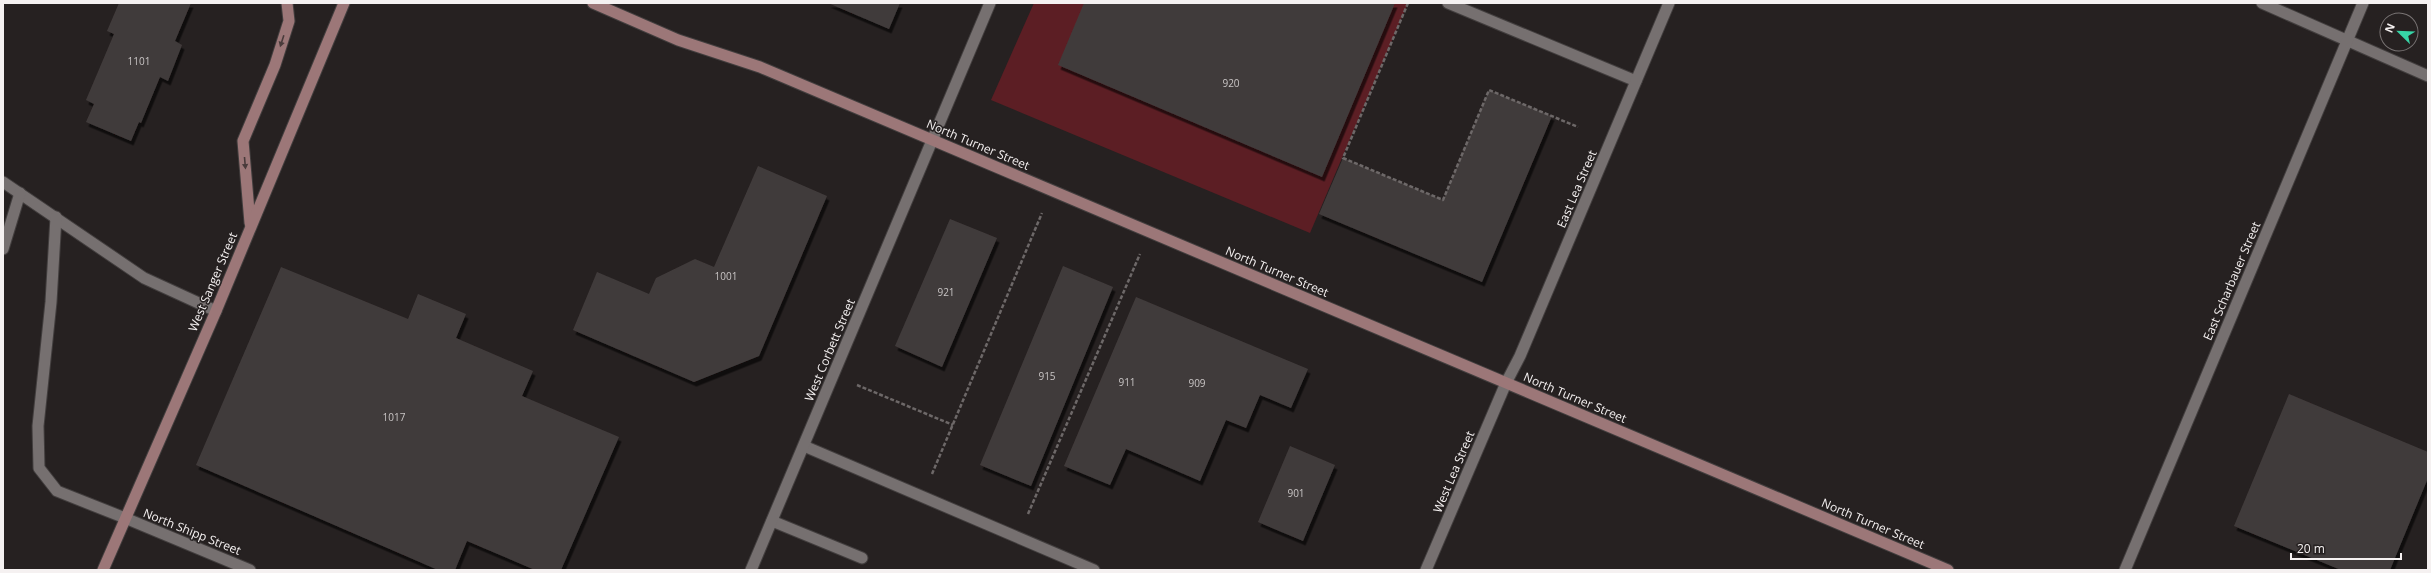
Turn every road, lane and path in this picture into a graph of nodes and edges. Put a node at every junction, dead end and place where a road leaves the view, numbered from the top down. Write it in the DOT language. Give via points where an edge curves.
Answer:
graph roads {
  1 [pos="287,3"];
  2 [pos="344,3"];
  3 [pos="593,3"];
  4 [pos="990,3"];
  5 [pos="1408,3"];
  6 [pos="1448,3"];
  7 [pos="1669,3"];
  8 [pos="2262,3"];
  9 [pos="2363,3"];
  10 [pos="2347,41"];
  11 [pos="2428,76"];
  12 [pos="1636,81"];
  13 [pos="1578,127"];
  14 [pos="932,140"];
  15 [pos="3,182"];
  16 [pos="1052,190"];
  17 [pos="20,193"];
  18 [pos="56,217"];
  19 [pos="251,227"];
  20 [pos="1150,232"];
  21 [pos="3,249"];
  22 [pos="216,311"];
  23 [pos="834,374"];
  24 [pos="1506,383"];
  25 [pos="953,425"];
  26 [pos="804,446"];
  27 [pos="922,496"];
  28 [pos="125,518"];
  29 [pos="772,521"];
  30 [pos="1018,538"];
  31 [pos="862,558"];
  32 [pos="103,570"];
  33 [pos="250,570"];
  34 [pos="751,570"];
  35 [pos="1094,570"];
  36 [pos="1426,570"];
  37 [pos="1948,570"];
  38 [pos="2125,570"];
  1 -- 19 [label="main road, one-way" via="289,21 243,141"];
  2 -- 19 [label="main road, West Sanger Street"];
  3 -- 14 [label="main road, North Turner Street" via="678,40 760,67"];
  4 -- 14 [label="street, West Corbett Street"];
  5 -- 13 [label="path" via="1343,158 1443,200 1490,90"];
  6 -- 12 [label="street"];
  7 -- 12 [label="street, East Lea Street"];
  8 -- 10 [label="street"];
  9 -- 10 [label="street, East Scharbauer Street"];
  10 -- 11 [label="street"];
  10 -- 38 [label="street, East Scharbauer Street"];
  12 -- 24 [label="street, East Lea Street" via="1520,356"];
  14 -- 16 [label="main road, North Turner Street"];
  14 -- 23 [label="street, West Corbett Street"];
  15 -- 17 [label="street"];
  16 -- 20 [label="main road, North Turner Street"];
  16 -- 25 [label="path"];
  17 -- 18 [label="street"];
  17 -- 21 [label="street"];
  18 -- 22 [label="street" via="144,278"];
  18 -- 28 [label="street, North Shipp Street" via="51,302 38,426 39,468 57,491"];
  19 -- 22 [label="main road, West Sanger Street"];
  20 -- 24 [label="main road, North Turner Street"];
  20 -- 30 [label="path"];
  22 -- 28 [label="main road, West Sanger Street"];
  23 -- 25 [label="path"];
  23 -- 26 [label="street, West Corbett Street"];
  24 -- 36 [label="street, West Lea Street"];
  24 -- 37 [label="main road, North Turner Street"];
  25 -- 27 [label="path"];
  26 -- 27 [label="street"];
  26 -- 29 [label="street, West Corbett Street"];
  27 -- 30 [label="street"];
  28 -- 32 [label="main road, West Sanger Street"];
  28 -- 33 [label="street, North Shipp Street"];
  29 -- 31 [label="street"];
  29 -- 34 [label="street, West Corbett Street"];
  30 -- 35 [label="street"];
}
